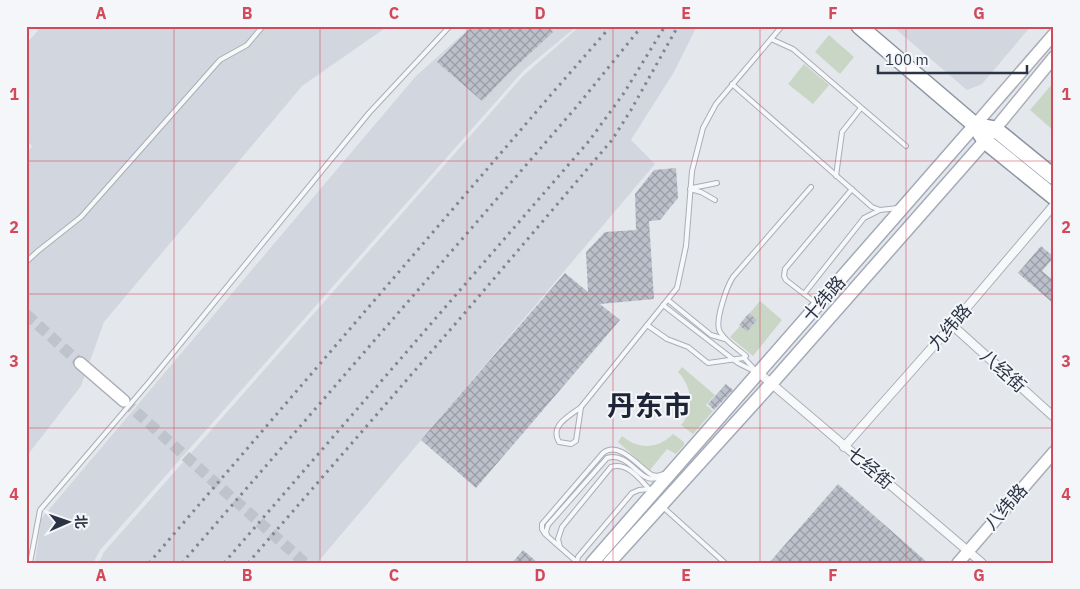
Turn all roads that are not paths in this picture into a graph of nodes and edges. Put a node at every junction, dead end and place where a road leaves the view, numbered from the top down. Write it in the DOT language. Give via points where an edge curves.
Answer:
graph roads {
  1 [pos="263,26"];
  2 [pos="450,26"];
  3 [pos="782,26"];
  4 [pos="859,26"];
  5 [pos="1054,34"];
  6 [pos="771,39"];
  7 [pos="1054,57"];
  8 [pos="732,84"];
  9 [pos="861,108"];
  10 [pos="975,125"];
  11 [pos="995,129"];
  12 [pos="985,141"];
  13 [pos="906,146"];
  14 [pos="836,176"];
  15 [pos="1054,177"];
  16 [pos="717,183"];
  17 [pos="811,187"];
  18 [pos="690,189"];
  19 [pos="852,189"];
  20 [pos="1054,197"];
  21 [pos="716,200"];
  22 [pos="1054,205"];
  23 [pos="905,206"];
  24 [pos="880,210"];
  25 [pos="26,262"];
  26 [pos="804,294"];
  27 [pos="668,300"];
  28 [pos="664,305"];
  29 [pos="818,306"];
  30 [pos="646,325"];
  31 [pos="952,325"];
  32 [pos="725,338"];
  33 [pos="744,358"];
  34 [pos="733,360"];
  35 [pos="80,363"];
  36 [pos="759,373"];
  37 [pos="771,384"];
  38 [pos="124,402"];
  39 [pos="581,407"];
  40 [pos="1054,416"];
  41 [pos="844,446"];
  42 [pos="1054,452"];
  43 [pos="677,467"];
  44 [pos="661,475"];
  45 [pos="651,492"];
  46 [pos="662,506"];
  47 [pos="550,539"];
  48 [pos="560,548"];
  49 [pos="968,551"];
  50 [pos="577,562"];
  51 [pos="30,563"];
  52 [pos="592,563"];
  53 [pos="609,563"];
  54 [pos="725,563"];
  55 [pos="958,563"];
  56 [pos="982,563"];
  1 -- 25 [label="lane" via="247,45 220,60 81,217"];
  2 -- 51 [label="lane" via="369,113 40,510"];
  3 -- 6 [label="lane"];
  4 -- 10 [label="highway"];
  5 -- 10 [label="street, 十纬路"];
  6 -- 8 [label="lane"];
  6 -- 9 [label="lane" via="793,49"];
  7 -- 11 [label="street, 十纬路"];
  8 -- 14 [label="lane"];
  8 -- 18 [label="lane" via="703,128 693,160"];
  9 -- 13 [label="lane"];
  9 -- 14 [label="lane" via="842,132"];
  10 -- 11 [label="highway"];
  10 -- 12 [label="highway"];
  10 -- 23 [label="main road, 十纬路"];
  11 -- 12 [label="street, 十纬路"];
  11 -- 15 [label="highway"];
  12 -- 20 [label="highway"];
  12 -- 37 [label="main road, 十纬路"];
  14 -- 19 [label="lane"];
  16 -- 18 [label="lane"];
  17 -- 32 [label="lane" via="729,283 718,320 718,330"];
  18 -- 21 [label="lane"];
  18 -- 27 [label="lane" via="688,230 680,276 677,288"];
  19 -- 24 [label="lane"];
  19 -- 26 [label="lane" via="786,266 785,279"];
  22 -- 31 [label="street, 九纬路"];
  23 -- 24 [label="lane"];
  23 -- 29 [label="main road, 十纬路"];
  24 -- 26 [label="lane" via="864,218"];
  26 -- 29 [label="lane"];
  27 -- 28 [label="lane"];
  27 -- 32 [label="lane" via="711,335"];
  28 -- 30 [label="lane"];
  28 -- 34 [label="lane"];
  29 -- 36 [label="main road, 十纬路"];
  30 -- 34 [label="lane" via="667,339 688,346 708,363"];
  30 -- 39 [label="lane"];
  31 -- 40 [label="street, 八经街"];
  31 -- 41 [label="street, 九纬路"];
  32 -- 33 [label="lane" via="746,356"];
  33 -- 34 [label="lane"];
  33 -- 36 [label="lane"];
  34 -- 36 [label="lane"];
  35 -- 38 [label="street"];
  36 -- 37 [label="street, 七经街"];
  36 -- 43 [label="main road, 十纬路"];
  37 -- 41 [label="street, 七经街"];
  37 -- 46 [label="main road, 十纬路"];
  39 -- 39 [label="lane" via="559,424 556,435 559,442 571,444 576,441"];
  41 -- 49 [label="street, 七经街"];
  42 -- 49 [label="street, 八纬路"];
  43 -- 44 [label="lane"];
  43 -- 45 [label="main road, 十纬路"];
  44 -- 47 [label="lane" via="648,478 623,459 613,457 605,460 548,525 546,532"];
  44 -- 47 [label="lane" via="650,474 621,451 606,450 543,522 542,529"];
  45 -- 46 [label="lane"];
  45 -- 48 [label="lane" via="628,468 611,467 562,527 558,539"];
  45 -- 50 [label="lane" via="638,490 632,493"];
  45 -- 52 [label="main road, 十纬路"];
  46 -- 53 [label="main road, 十纬路"];
  46 -- 54 [label="lane"];
  47 -- 48 [label="lane"];
  48 -- 50 [label="lane"];
  49 -- 55 [label="street, 八纬路"];
  49 -- 56 [label="street, 七经街"];
}
